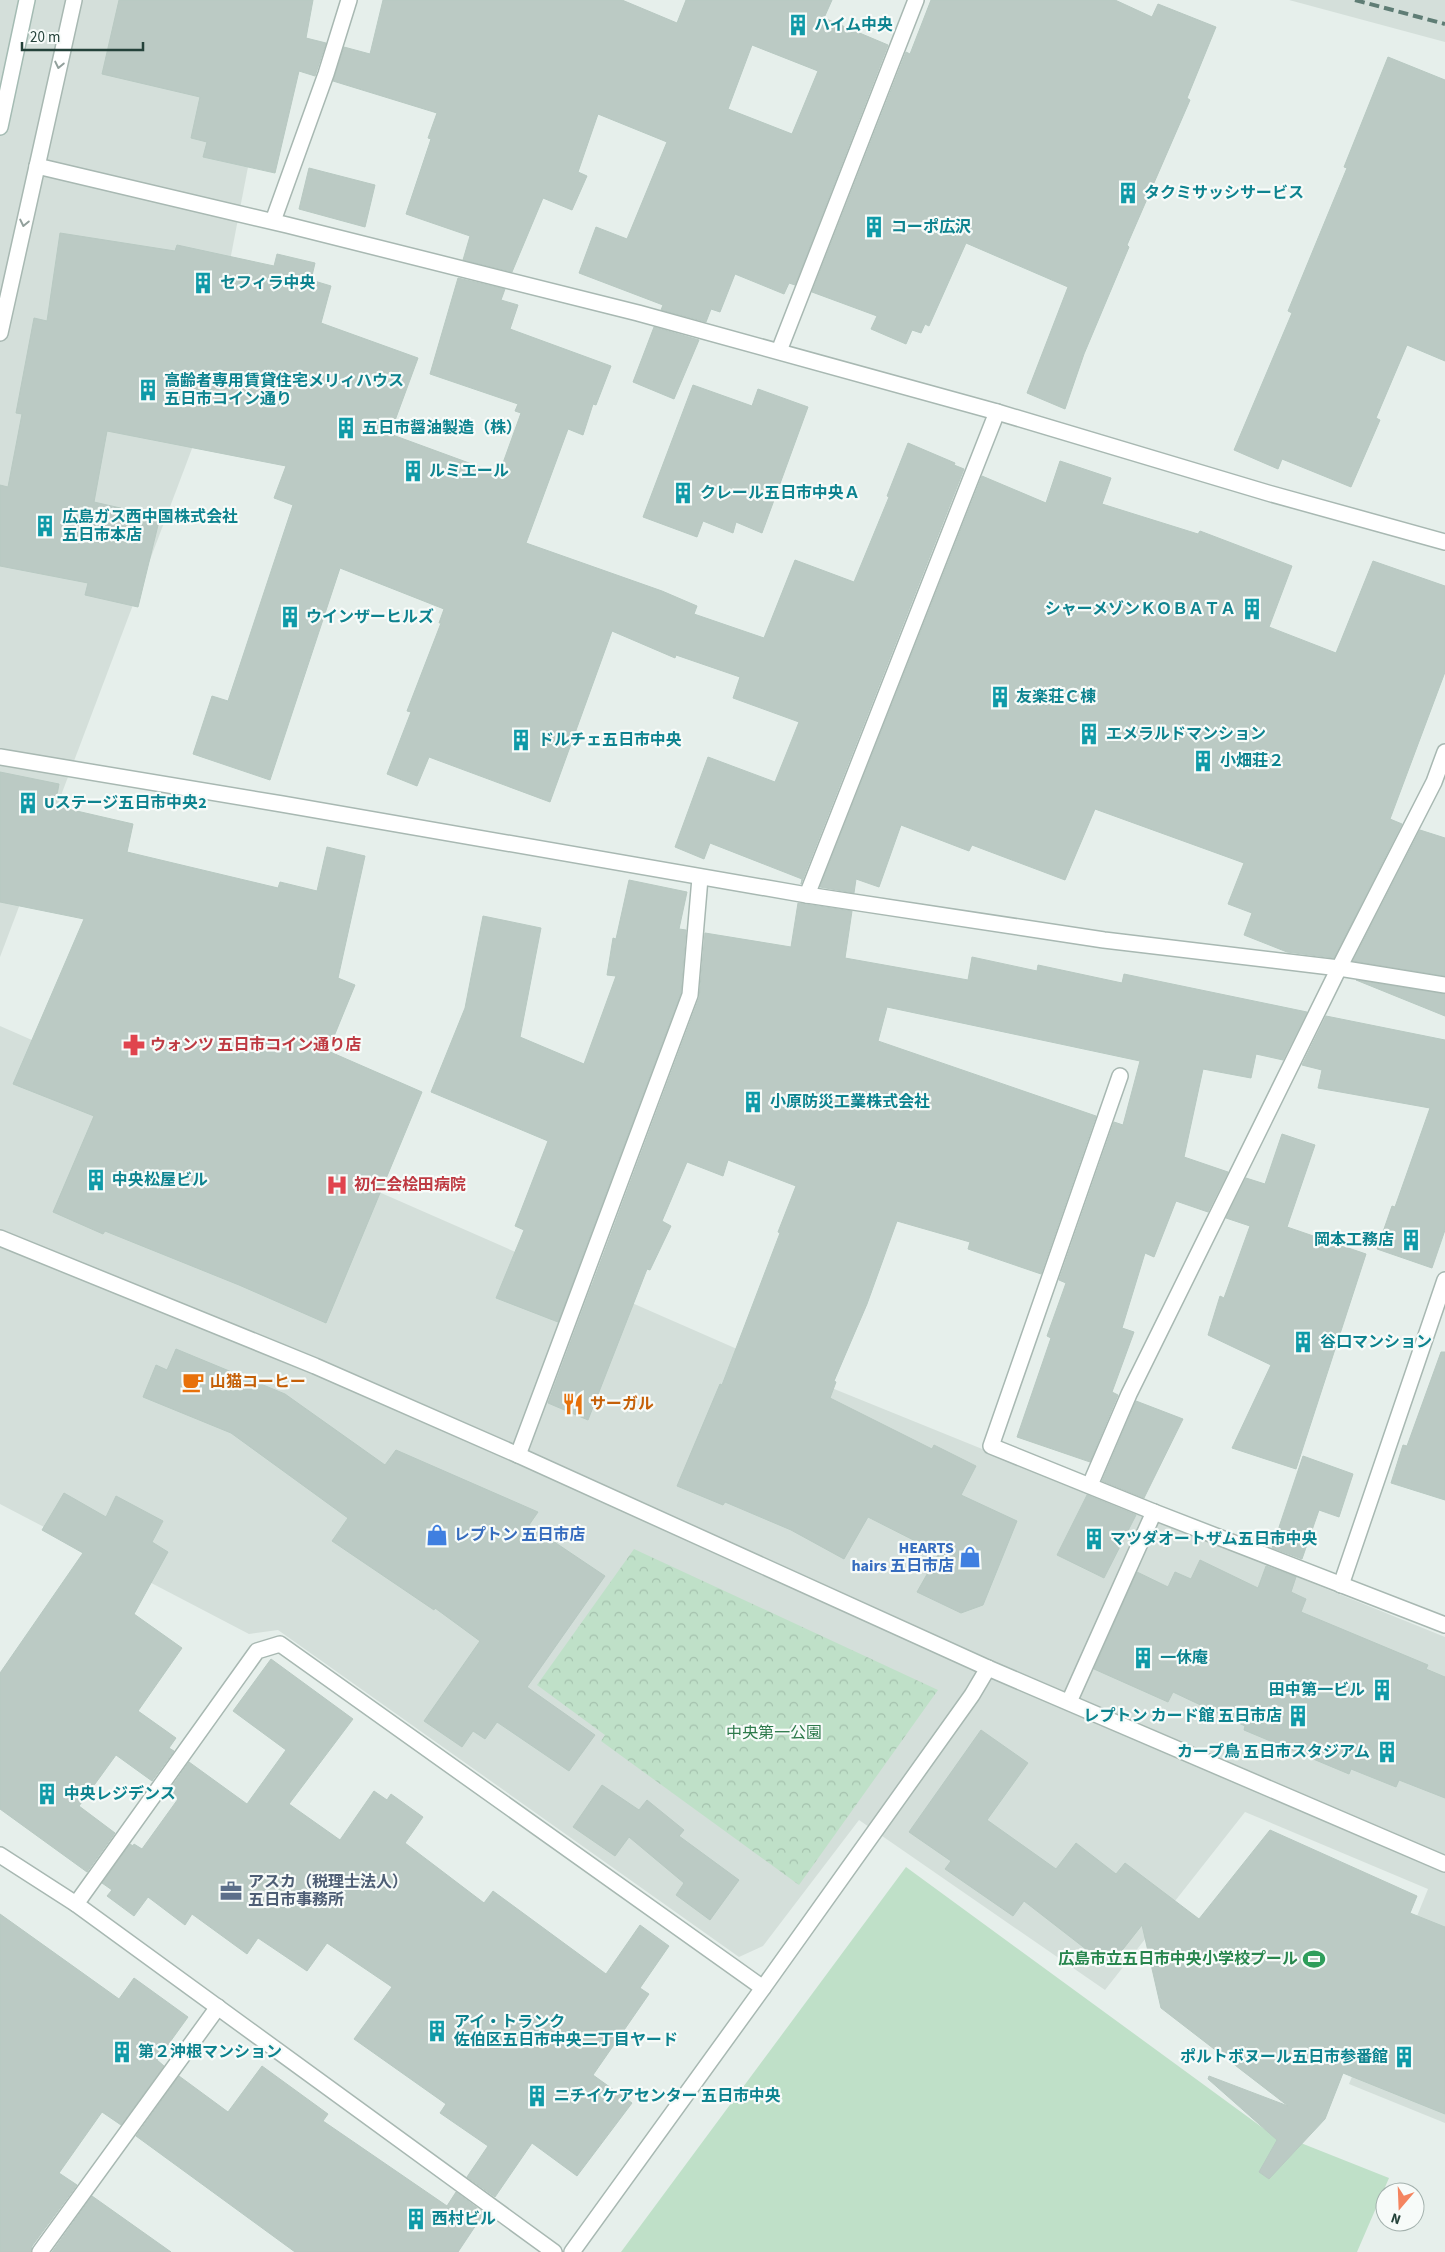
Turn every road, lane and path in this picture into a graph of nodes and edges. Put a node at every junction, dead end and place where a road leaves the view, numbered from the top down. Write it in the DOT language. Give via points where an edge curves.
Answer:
graph roads {
  1 [pos="27,0"];
  2 [pos="74,0"];
  3 [pos="349,0"];
  4 [pos="916,0"];
  5 [pos="0,126"];
  6 [pos="37,166"];
  7 [pos="273,221"];
  8 [pos="0,333"];
  9 [pos="779,351"];
  10 [pos="997,412"];
  11 [pos="1445,542"];
  12 [pos="1445,752"];
  13 [pos="0,757"];
  14 [pos="700,878"];
  15 [pos="807,895"];
  16 [pos="1339,968"];
  17 [pos="1445,985"];
  18 [pos="1120,1076"];
  19 [pos="0,1238"];
  20 [pos="1445,1280"];
  21 [pos="518,1455"];
  22 [pos="1090,1485"];
  23 [pos="1154,1512"];
  24 [pos="1341,1585"];
  25 [pos="1445,1625"];
  26 [pos="988,1668"];
  27 [pos="1069,1702"];
  28 [pos="0,1855"];
  29 [pos="1445,1864"];
  30 [pos="76,1904"];
  31 [pos="763,1988"];
  32 [pos="218,2007"];
  33 [pos="40,2252"];
  34 [pos="554,2252"];
  35 [pos="572,2252"];
  1 -- 5 [label="street"];
  2 -- 6 [label="street, one-way"];
  3 -- 7 [label="street"];
  4 -- 9 [label="street"];
  6 -- 7 [label="street"];
  6 -- 8 [label="street, one-way"];
  7 -- 9 [label="street"];
  9 -- 10 [label="street"];
  10 -- 11 [label="street"];
  10 -- 15 [label="street"];
  12 -- 16 [label="street" via="1434,782"];
  13 -- 14 [label="street"];
  14 -- 15 [label="street"];
  14 -- 21 [label="street" via="690,995"];
  15 -- 16 [label="street" via="1104,940"];
  16 -- 17 [label="street"];
  16 -- 22 [label="street" via="1129,1394"];
  18 -- 22 [label="street" via="991,1446"];
  19 -- 21 [label="street" via="315,1366"];
  20 -- 24 [label="street"];
  21 -- 26 [label="street"];
  22 -- 23 [label="street"];
  23 -- 24 [label="street"];
  23 -- 27 [label="street"];
  24 -- 25 [label="street"];
  26 -- 27 [label="street"];
  26 -- 31 [label="street"];
  27 -- 29 [label="street"];
  28 -- 30 [label="street"];
  30 -- 31 [label="street" via="257,1651 280,1644"];
  30 -- 32 [label="street"];
  31 -- 35 [label="street"];
  32 -- 33 [label="street"];
  32 -- 34 [label="street"];
}
